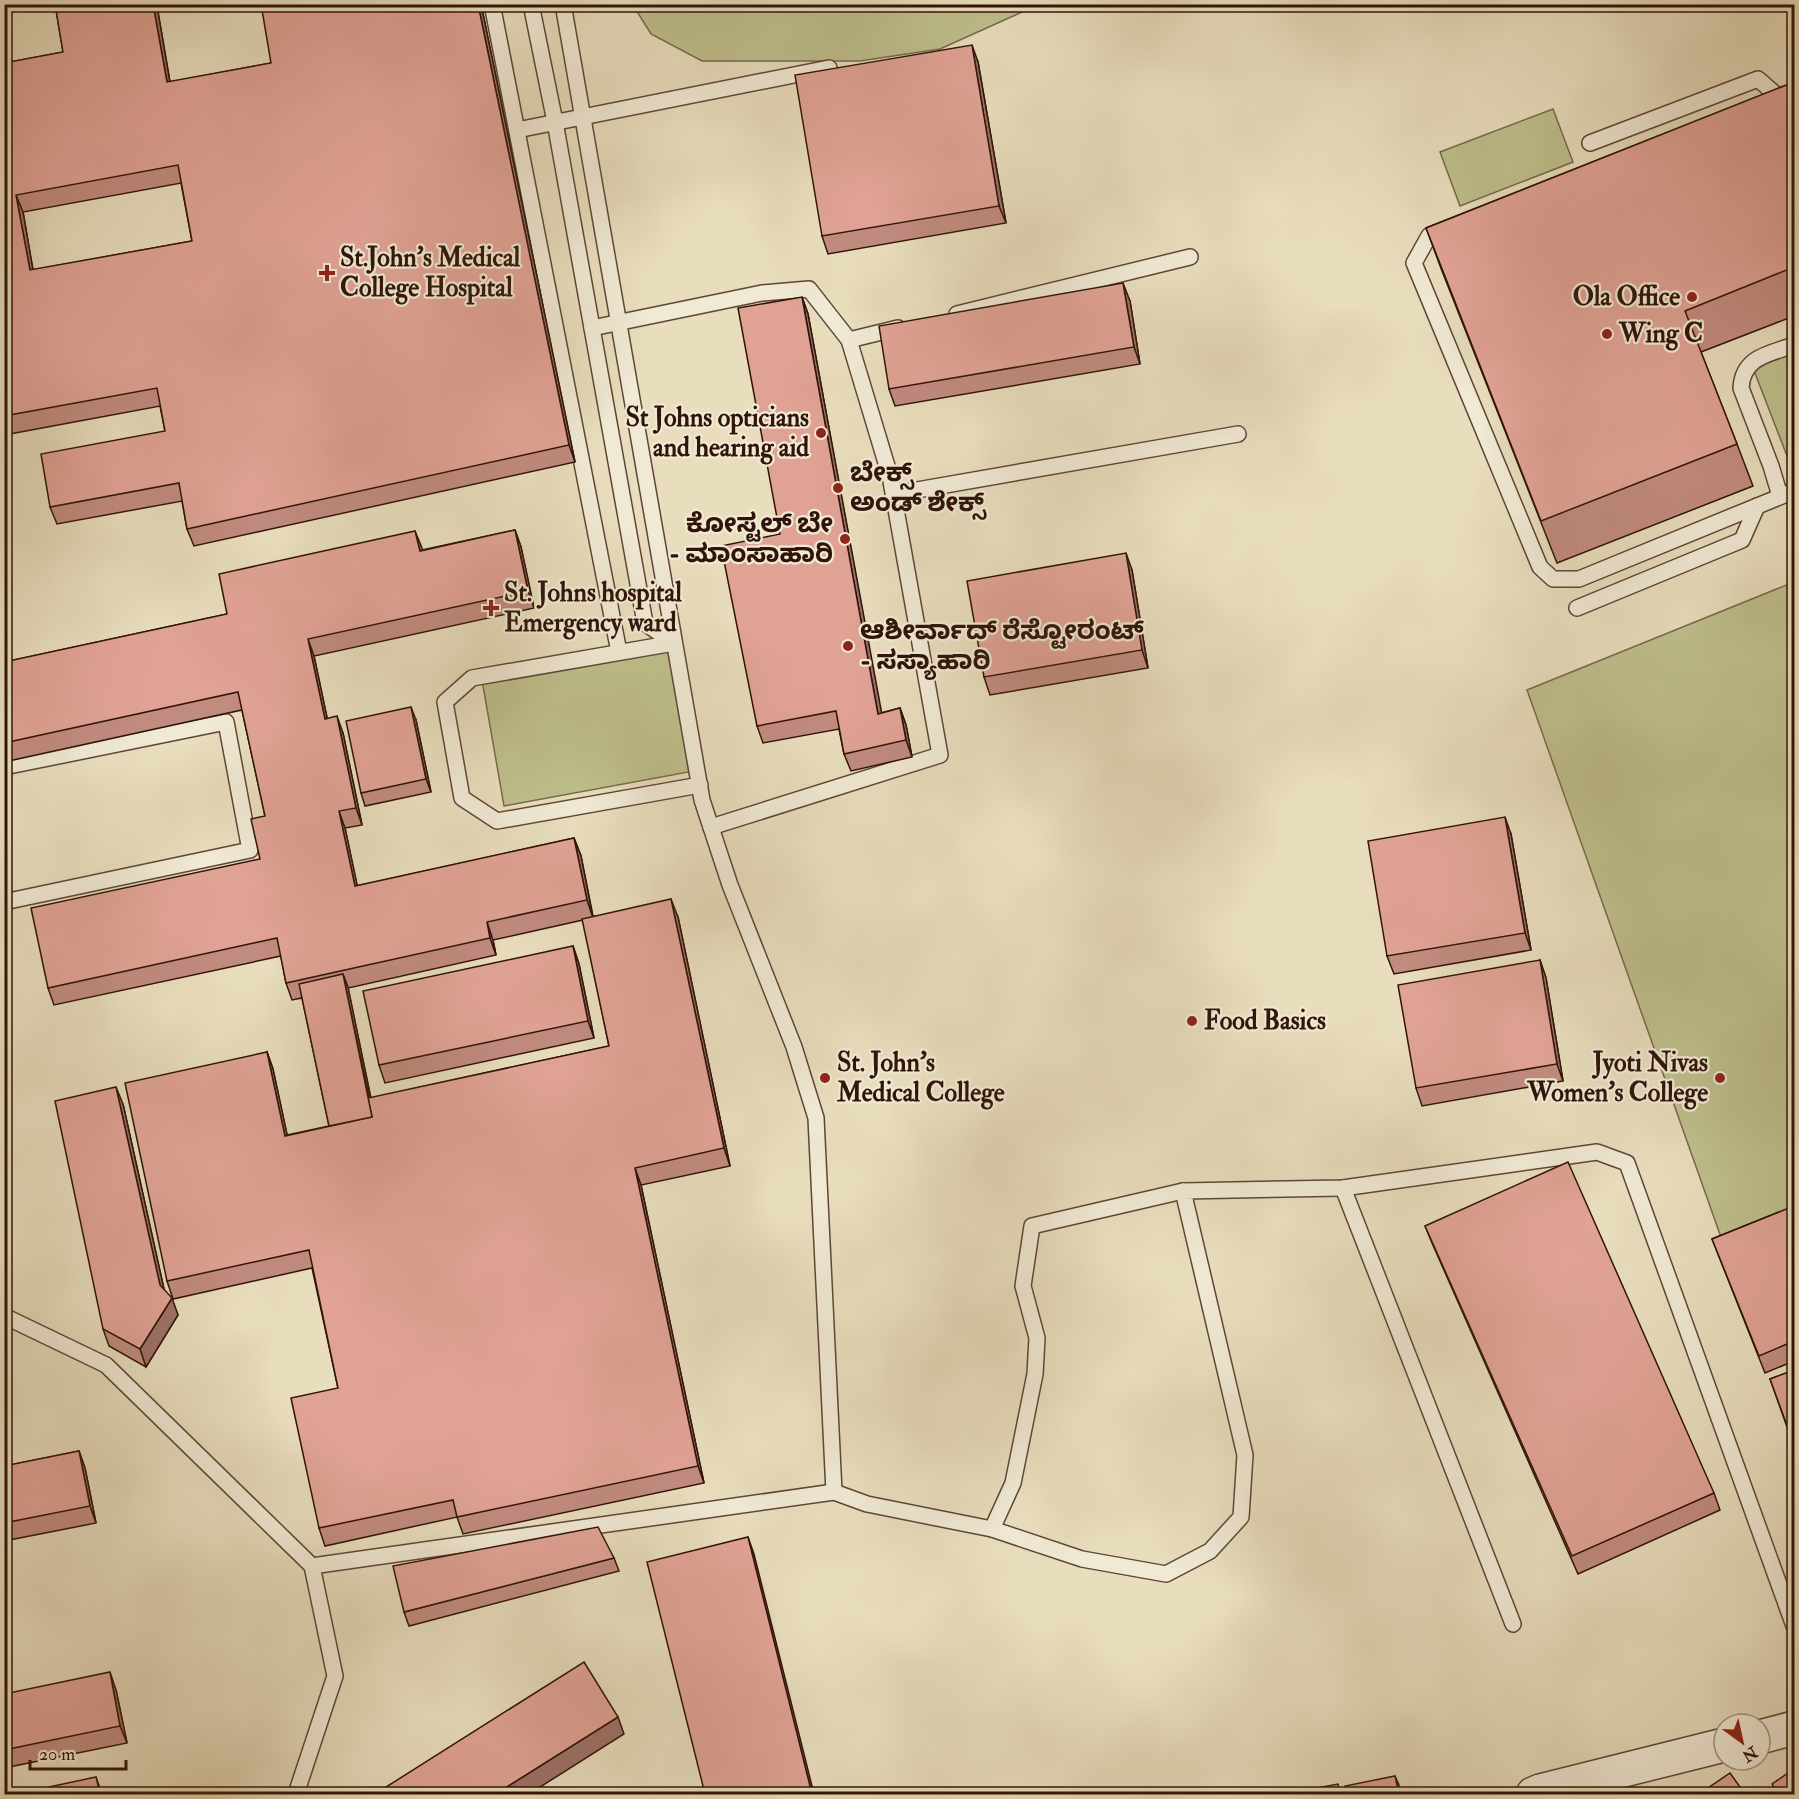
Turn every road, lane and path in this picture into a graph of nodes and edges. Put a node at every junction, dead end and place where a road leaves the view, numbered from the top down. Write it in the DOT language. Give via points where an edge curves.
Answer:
graph roads {
  1 [pos="492,4"];
  2 [pos="531,4"];
  3 [pos="563,4"];
  4 [pos="829,68"];
  5 [pos="1782,99"];
  6 [pos="583,117"];
  7 [pos="555,122"];
  8 [pos="517,130"];
  9 [pos="1590,143"];
  10 [pos="1462,223"];
  11 [pos="1190,257"];
  12 [pos="940,318"];
  13 [pos="618,323"];
  14 [pos="917,323"];
  15 [pos="592,328"];
  16 [pos="849,340"];
  17 [pos="1794,345"];
  18 [pos="1238,434"];
  19 [pos="894,494"];
  20 [pos="1787,494"];
  21 [pos="1757,506"];
  22 [pos="1577,608"];
  23 [pos="674,643"];
  24 [pos="619,652"];
  25 [pos="4,767"];
  26 [pos="700,785"];
  27 [pos="711,827"];
  28 [pos="4,902"];
  29 [pos="1343,1188"];
  30 [pos="1183,1191"];
  31 [pos="4,1316"];
  32 [pos="834,1492"];
  33 [pos="992,1529"];
  34 [pos="312,1566"];
  35 [pos="1514,1624"];
  36 [pos="1794,1626"];
  37 [pos="1794,1728"];
  38 [pos="1772,1734"];
  39 [pos="1712,1749"];
  40 [pos="296,1794"];
  41 [pos="1533,1794"];
  1 -- 8 [label="lane"];
  2 -- 7 [label="lane"];
  3 -- 6 [label="lane"];
  4 -- 6 [label="lane"];
  5 -- 9 [label="lane" via="1758,79"];
  6 -- 7 [label="lane"];
  6 -- 13 [label="lane"];
  7 -- 8 [label="lane"];
  7 -- 15 [label="lane"];
  8 -- 24 [label="lane"];
  10 -- 21 [label="lane" via="1429,236 1414,263 1540,567 1553,579 1579,579"];
  11 -- 12 [label="lane"];
  13 -- 15 [label="lane"];
  13 -- 16 [label="lane" via="762,293 809,289"];
  13 -- 23 [label="lane"];
  14 -- 16 [label="lane"];
  15 -- 23 [label="lane" via="645,623"];
  16 -- 19 [label="lane"];
  17 -- 20 [label="lane" via="1755,359 1742,378 1742,388"];
  18 -- 19 [label="lane"];
  19 -- 27 [label="lane" via="940,755"];
  20 -- 21 [label="lane"];
  21 -- 22 [label="lane" via="1742,540"];
  23 -- 24 [label="lane"];
  23 -- 26 [label="lane"];
  24 -- 26 [label="lane" via="472,678 445,702 462,798 497,821"];
  25 -- 28 [label="lane" via="226,722 250,850"];
  26 -- 27 [label="lane"];
  27 -- 32 [label="lane" via="794,1047 816,1118"];
  29 -- 30 [label="lane"];
  29 -- 35 [label="lane"];
  29 -- 36 [label="lane" via="1597,1152 1627,1163"];
  30 -- 33 [label="lane" via="1032,1226 1023,1286 1037,1338 1035,1374 1013,1483"];
  30 -- 33 [label="lane" via="1245,1455 1240,1517 1210,1551 1166,1574 1082,1559"];
  31 -- 34 [label="lane" via="106,1365"];
  32 -- 33 [label="lane" via="867,1503"];
  32 -- 34 [label="lane"];
  34 -- 40 [label="lane" via="335,1676"];
  37 -- 38 [label="street"];
  39 -- 41 [label="street"];
}
